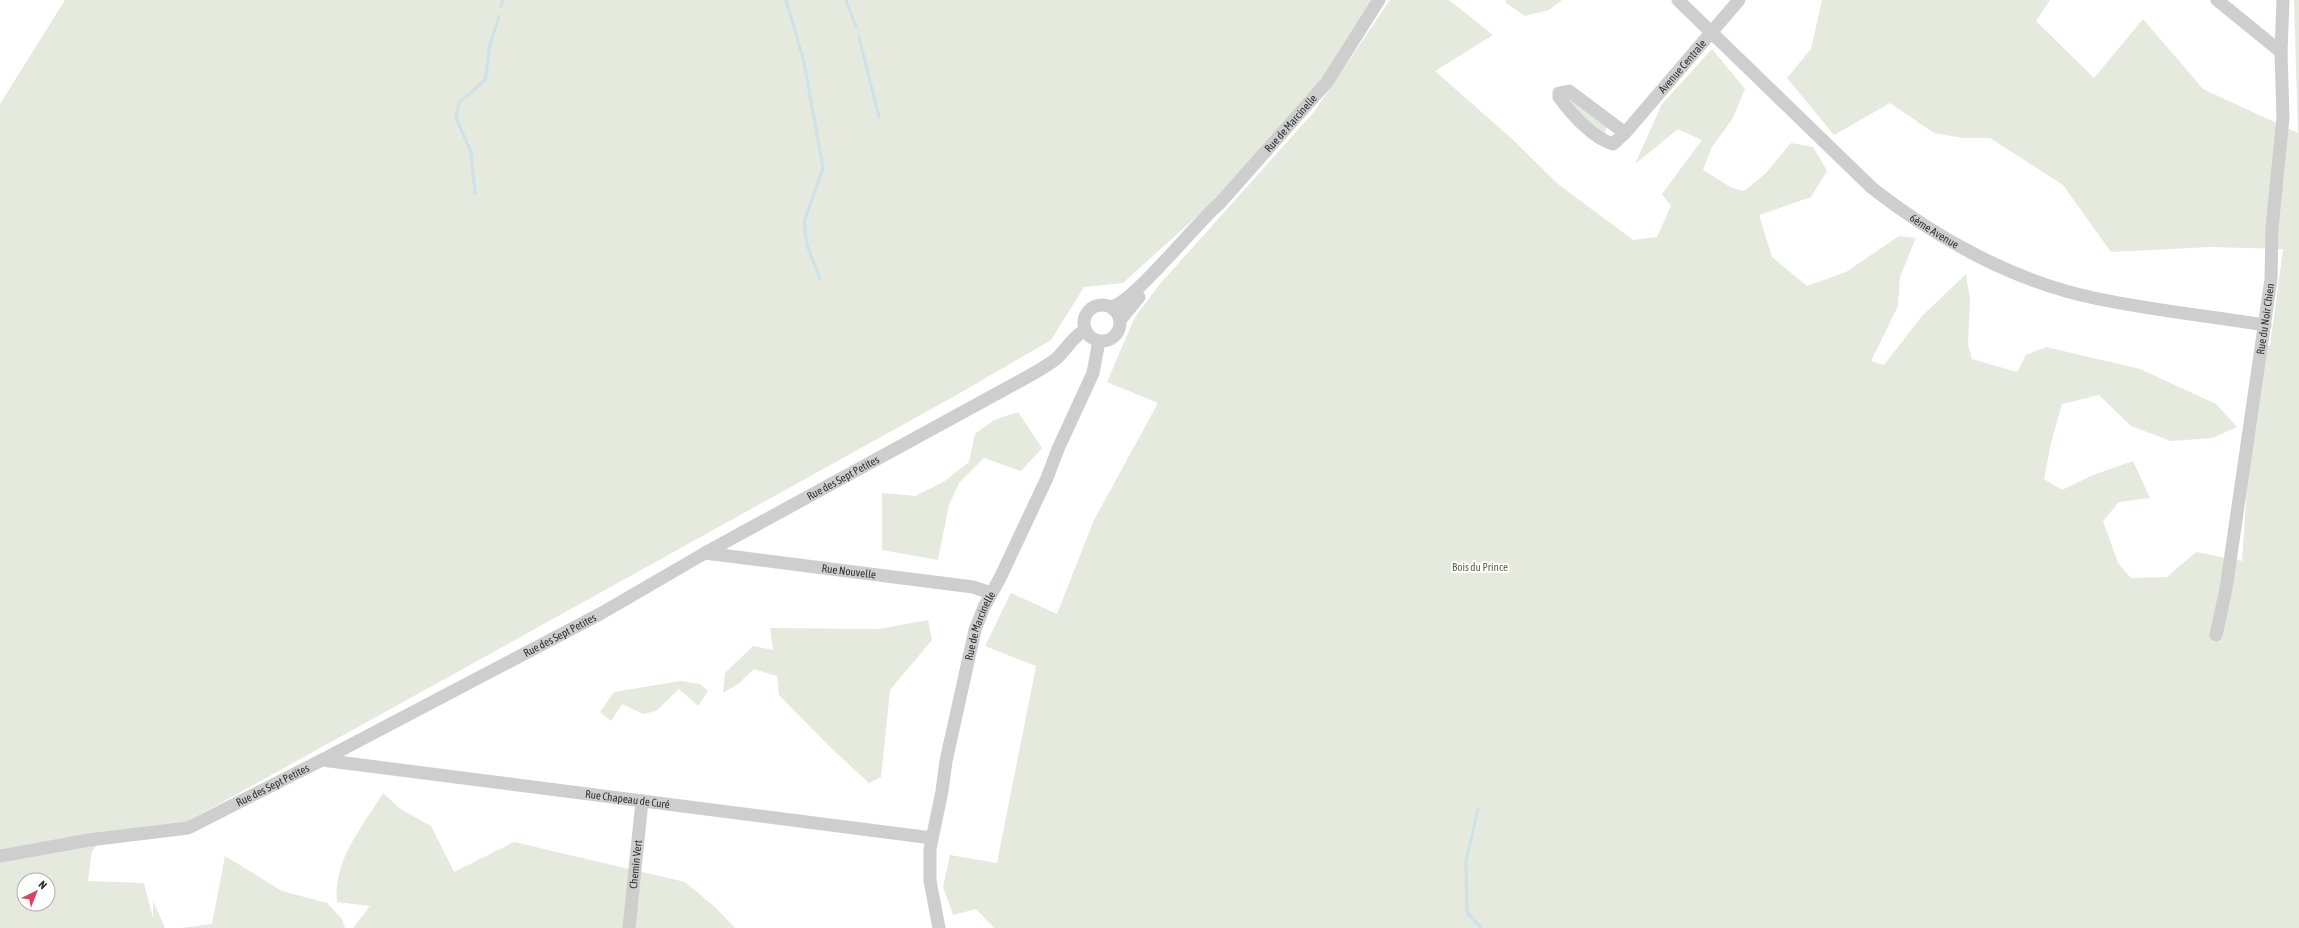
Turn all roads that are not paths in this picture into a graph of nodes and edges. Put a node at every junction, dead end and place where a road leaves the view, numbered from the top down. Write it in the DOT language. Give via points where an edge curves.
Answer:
graph roads {
  1 [pos="1379,0"];
  2 [pos="1678,0"];
  3 [pos="1739,0"];
  4 [pos="2217,0"];
  5 [pos="2283,0"];
  6 [pos="1711,33"];
  7 [pos="2281,52"];
  8 [pos="1625,133"];
  9 [pos="1220,203"];
  10 [pos="1111,307"];
  11 [pos="1120,320"];
  12 [pos="2265,325"];
  13 [pos="1085,330"];
  14 [pos="1099,341"];
  15 [pos="705,553"];
  16 [pos="991,594"];
  17 [pos="2216,635"];
  18 [pos="322,760"];
  19 [pos="642,800"];
  20 [pos="932,838"];
  21 [pos="0,856"];
  22 [pos="629,928"];
  23 [pos="939,928"];
  1 -- 9 [label="street, Rue de Marcinelle" via="1327,82"];
  2 -- 6 [label="street, 6ème Avenue"];
  3 -- 6 [label="street, Avenue Centrale"];
  4 -- 7 [label="street"];
  5 -- 7 [label="street, Rue du Noir Chien"];
  6 -- 8 [label="street, Avenue Centrale"];
  6 -- 12 [label="street, 6ème Avenue" via="1872,188 1901,211 1952,243 2040,281 2093,298"];
  7 -- 12 [label="street, Rue du Noir Chien" via="2283,117 2272,228 2272,279"];
  8 -- 8 [label="street, Avenue Centrale" via="1569,91 1559,93 1564,104 1602,140 1614,144"];
  9 -- 10 [label="street, Rue de Marcinelle" via="1140,286 1123,301"];
  9 -- 11 [label="street, Rue de Marcinelle" via="1209,220 1129,306"];
  10 -- 11 [label="street"];
  10 -- 13 [label="street, Rue de Marcinelle" via="1099,305 1089,311 1084,321"];
  11 -- 14 [label="street, Rue de Marcinelle" via="1119,332 1115,336 1110,340"];
  12 -- 17 [label="street, Rue du Noir Chien" via="2226,589"];
  13 -- 14 [label="street" via="1093,339"];
  13 -- 15 [label="street, Rue des Sept Petites" via="1048,365"];
  14 -- 16 [label="street, Rue de Marcinelle" via="1093,373 1044,485"];
  15 -- 16 [label="street, Rue Nouvelle" via="974,587"];
  15 -- 18 [label="street, Rue des Sept Petites" via="600,614"];
  16 -- 20 [label="street, Rue de Marcinelle" via="979,617 974,634 946,760"];
  18 -- 19 [label="street, Rue Chapeau de Curé"];
  18 -- 21 [label="street, Rue des Sept Petites" via="188,828 89,840"];
  19 -- 20 [label="street, Rue Chapeau de Curé"];
  19 -- 22 [label="street, Chemin Vert"];
  20 -- 23 [label="street, Rue de Marcinelle" via="930,881"];
}
